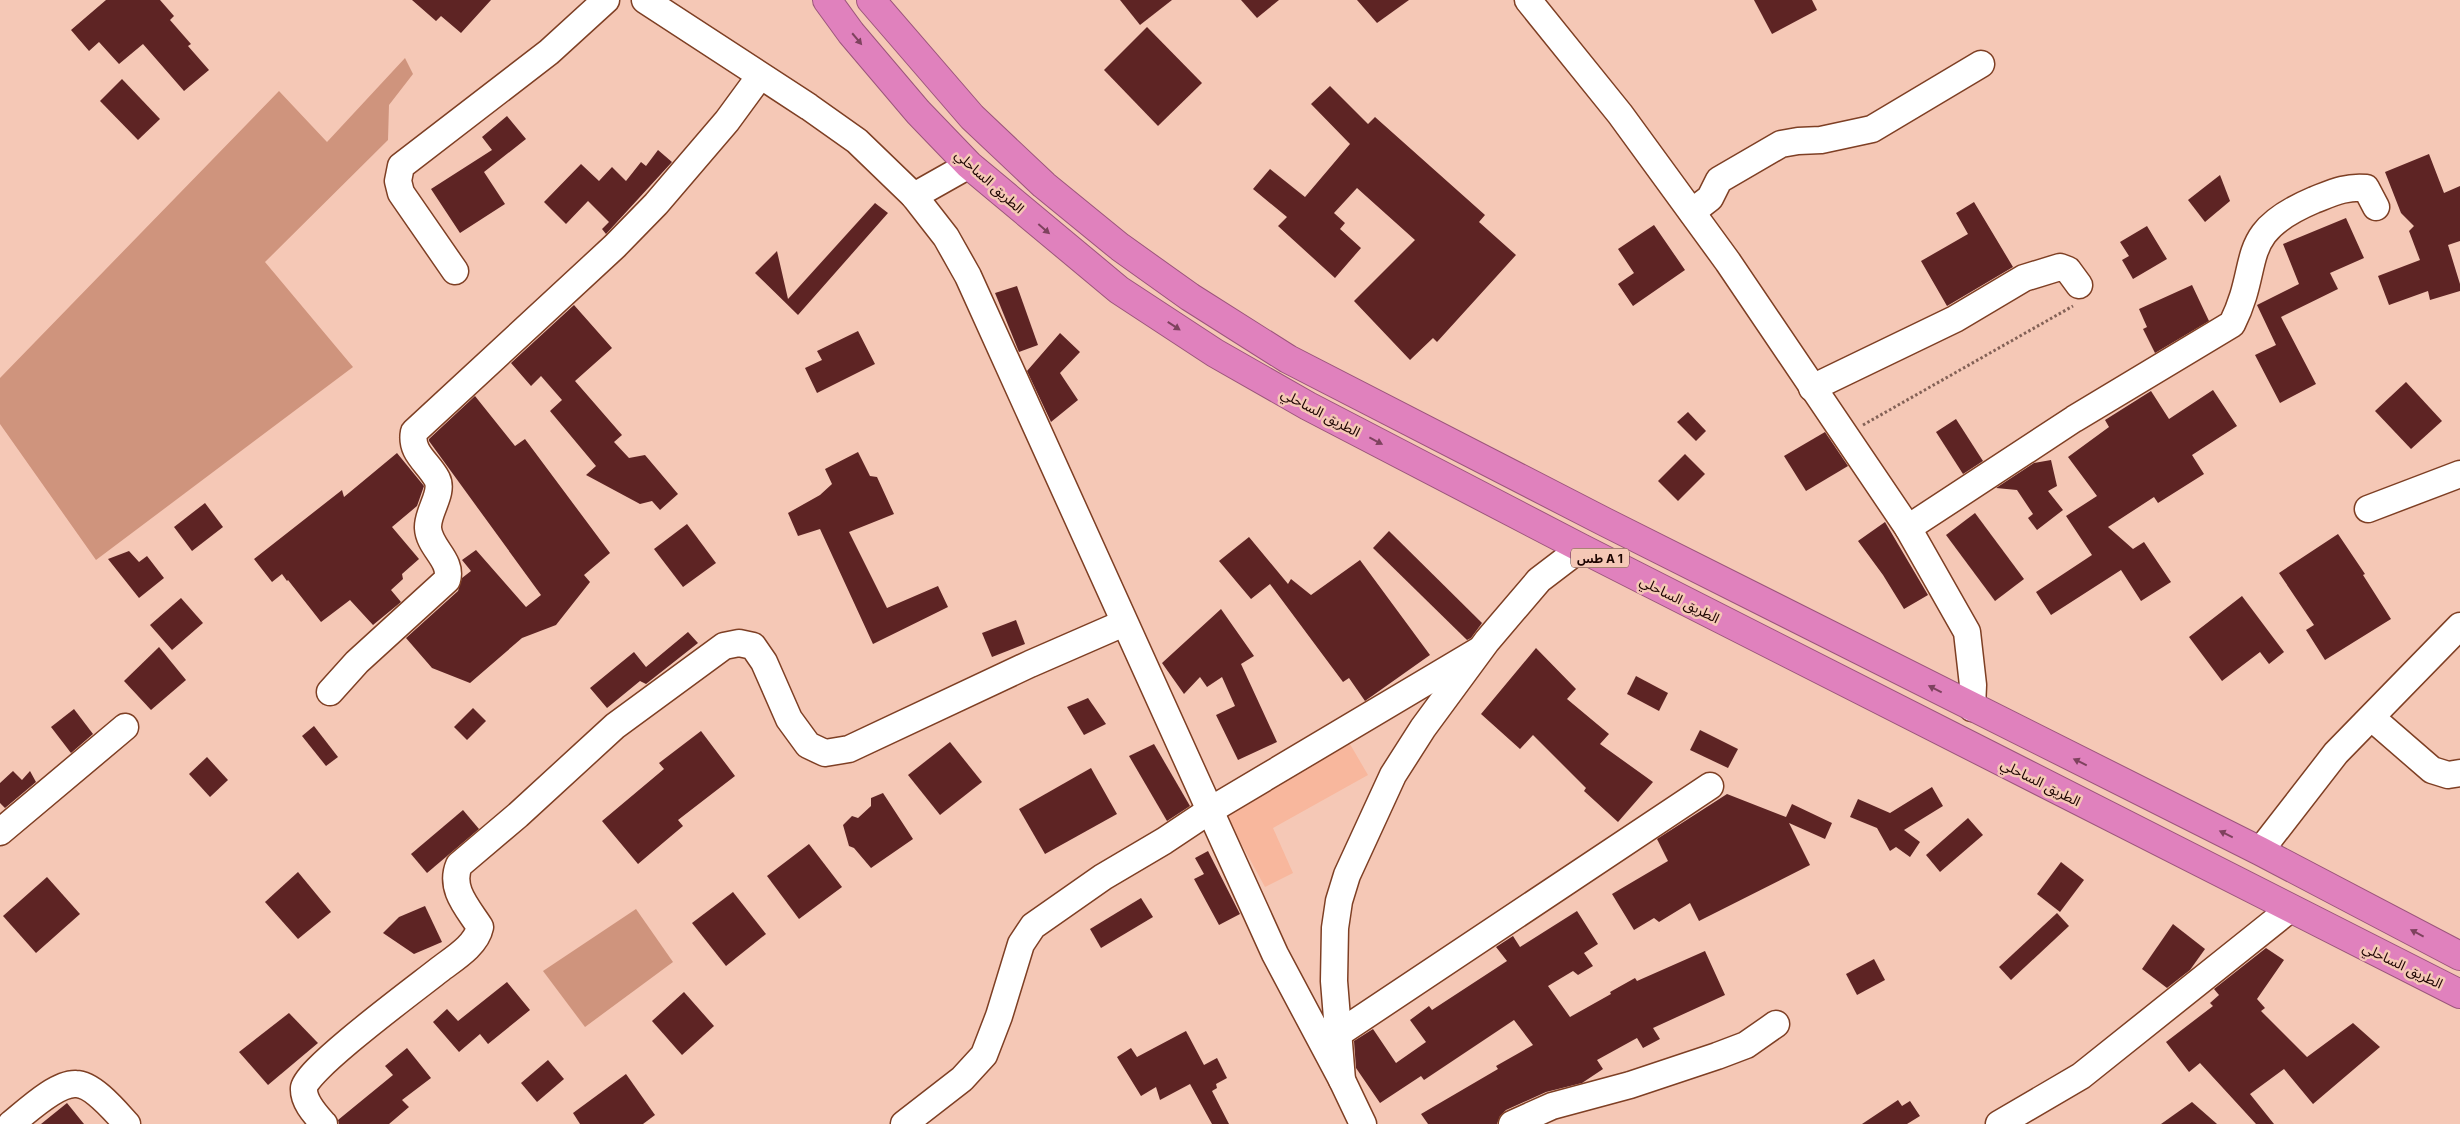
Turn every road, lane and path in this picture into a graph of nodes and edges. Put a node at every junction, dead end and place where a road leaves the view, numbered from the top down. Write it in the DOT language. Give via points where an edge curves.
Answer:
graph roads {
  1 [pos="606,0"];
  2 [pos="644,0"];
  3 [pos="827,0"];
  4 [pos="871,0"];
  5 [pos="1528,0"];
  6 [pos="1981,64"];
  7 [pos="760,76"];
  8 [pos="969,165"];
  9 [pos="914,196"];
  10 [pos="2376,206"];
  11 [pos="1692,212"];
  12 [pos="455,271"];
  13 [pos="2077,295"];
  14 [pos="1812,388"];
  15 [pos="1844,436"];
  16 [pos="2460,474"];
  17 [pos="2368,509"];
  18 [pos="1908,528"];
  19 [pos="1580,548"];
  20 [pos="1124,623"];
  21 [pos="2460,626"];
  22 [pos="1478,651"];
  23 [pos="330,692"];
  24 [pos="1972,708"];
  25 [pos="2372,718"];
  26 [pos="125,727"];
  27 [pos="2460,772"];
  28 [pos="1710,786"];
  29 [pos="1209,810"];
  30 [pos="0,832"];
  31 [pos="2260,851"];
  32 [pos="2290,909"];
  33 [pos="2460,956"];
  34 [pos="2460,994"];
  35 [pos="1776,1024"];
  36 [pos="1338,1034"];
  37 [pos="1342,1080"];
  38 [pos="11,1124"];
  39 [pos="127,1124"];
  40 [pos="324,1124"];
  41 [pos="904,1124"];
  42 [pos="1363,1124"];
  43 [pos="1512,1124"];
  44 [pos="1999,1124"];
  1 -- 12 [label="street" via="550,52 400,166 398,181 401,193"];
  2 -- 7 [label="street"];
  3 -- 8 [label="highway, الطريق الساحلي / طس A 1, one-way" via="918,112"];
  24 -- 4 [label="highway, طس A 1, one-way" via="1288,358 1190,297 1120,247 1044,185 972,117"];
  5 -- 11 [label="street" via="1620,114"];
  6 -- 11 [label="street" via="1872,129 1821,140 1781,144 1719,180 1710,198"];
  7 -- 9 [label="street" via="857,141"];
  7 -- 23 [label="street" via="727,121 656,204 414,432 414,448 438,482 439,490 428,519 428,530 447,566 447,580 357,662"];
  8 -- 9 [label="street"];
  8 -- 19 [label="highway, الطريق الساحلي / طس A 1, one-way" via="1120,290 1215,353 1308,406"];
  9 -- 20 [label="street" via="946,237 968,276"];
  10 -- 18 [label="street" via="2366,188 2356,187 2342,189 2289,211 2264,232 2253,252 2232,324 2074,419"];
  11 -- 14 [label="street"];
  13 -- 14 [label="street" via="2068,270 2060,267 2024,278 1955,319"];
  13 -- 15 [label="path"];
  14 -- 15 [label="street"];
  15 -- 18 [label="street"];
  16 -- 17 [label="street"];
  18 -- 24 [label="street" via="1967,632 1973,685"];
  19 -- 22 [label="street" via="1540,580"];
  19 -- 32 [label="highway, الطريق الساحلي / طس A 1"];
  20 -- 29 [label="street"];
  20 -- 40 [label="street" via="849,749 825,753 808,745 789,719 764,662 753,646 739,643 724,646 615,726 518,816 459,865 455,876 458,892 480,927 478,936 306,1081 307,1101"];
  21 -- 25 [label="street" via="2397,688"];
  22 -- 29 [label="street"];
  22 -- 36 [label="street" via="1393,775 1347,875 1335,928"];
  31 -- 24 [label="highway, طس A 1, one-way"];
  25 -- 27 [label="street" via="2432,770 2448,775"];
  25 -- 31 [label="street" via="2336,753"];
  26 -- 30 [label="street"];
  28 -- 36 [label="street"];
  29 -- 37 [label="street" via="1275,954"];
  29 -- 41 [label="street" via="1033,926 1021,944 1000,1016 984,1055 962,1079"];
  33 -- 31 [label="highway, طس A 1, one-way"];
  32 -- 34 [label="highway, الطريق الساحلي / طس A 1"];
  32 -- 44 [label="street" via="2080,1076"];
  35 -- 43 [label="street" via="1746,1045 1718,1056 1552,1106"];
  36 -- 37 [label="street"];
  37 -- 42 [label="street"];
  38 -- 39 [label="street" via="58,1088 76,1084 90,1089"];
}
